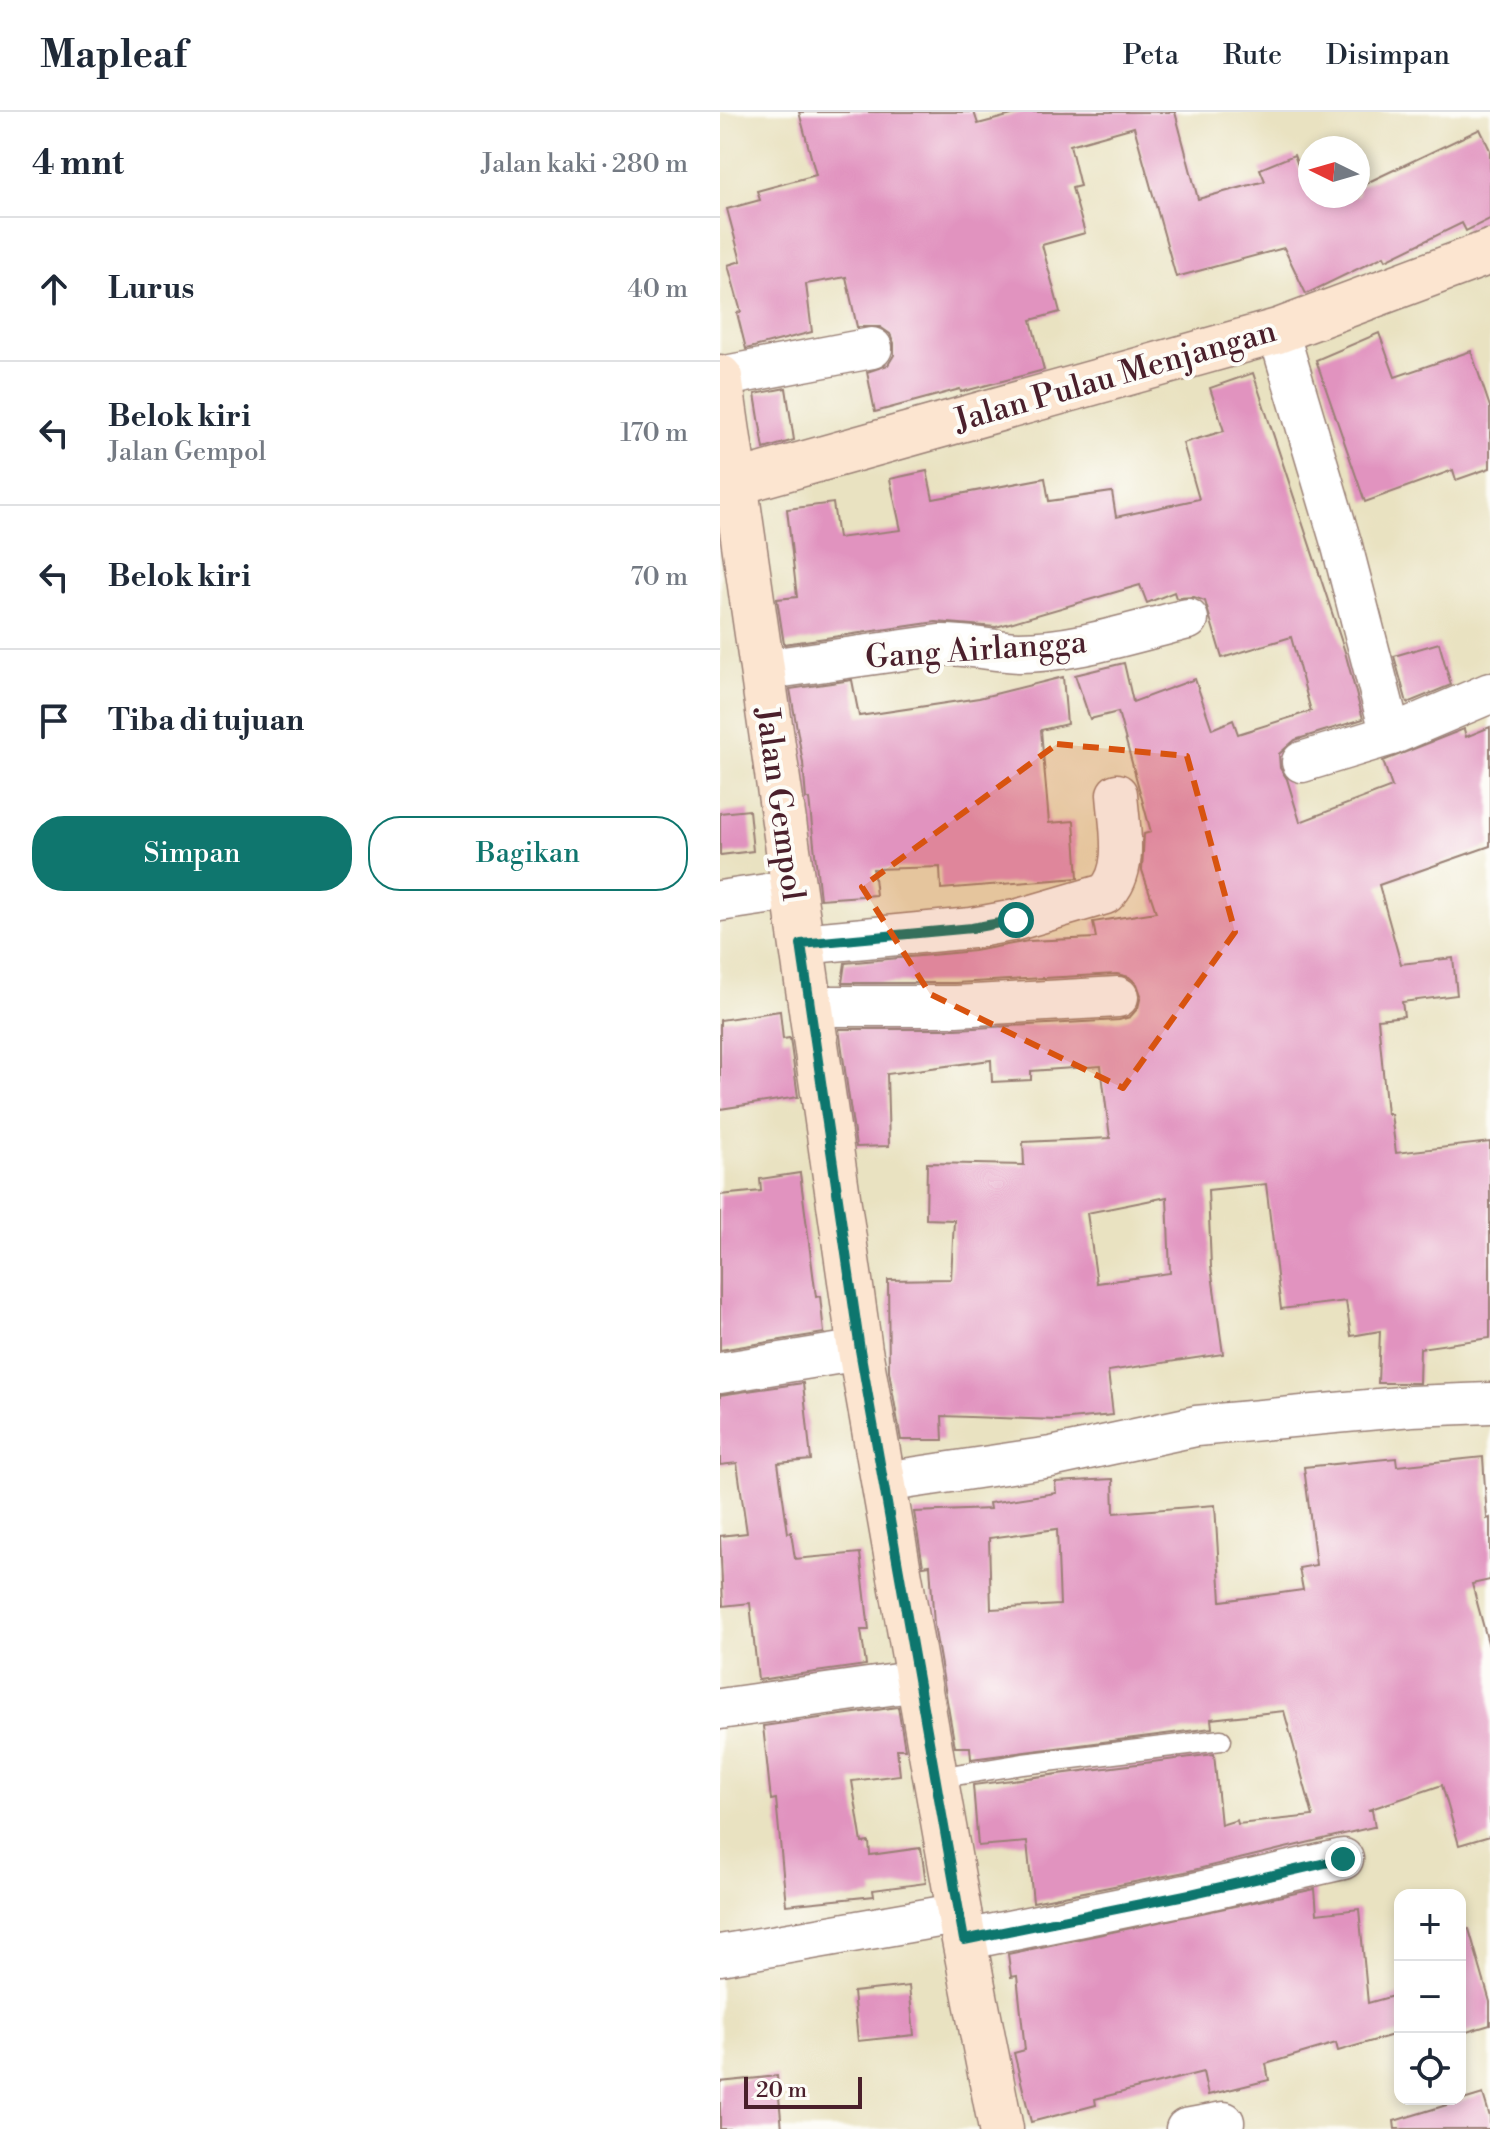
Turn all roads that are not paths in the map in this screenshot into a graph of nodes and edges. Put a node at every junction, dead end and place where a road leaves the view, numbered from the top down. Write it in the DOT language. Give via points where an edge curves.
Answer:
graph roads {
  1 [pos="1490,252"];
  2 [pos="1278,331"];
  3 [pos="872,348"];
  4 [pos="720,377"];
  5 [pos="735,483"];
  6 [pos="731,537"];
  7 [pos="1188,619"];
  8 [pos="762,670"];
  9 [pos="1490,693"];
  10 [pos="1391,735"];
  11 [pos="1302,762"];
  12 [pos="1117,794"];
  13 [pos="794,890"];
  14 [pos="720,901"];
  15 [pos="801,944"];
  16 [pos="1118,997"];
  17 [pos="810,1006"];
  18 [pos="860,1350"];
  19 [pos="720,1373"];
  20 [pos="1490,1403"];
  21 [pos="884,1482"];
  22 [pos="918,1681"];
  23 [pos="720,1709"];
  24 [pos="1221,1740"];
  25 [pos="937,1778"];
  26 [pos="1343,1859"];
  27 [pos="963,1927"];
  28 [pos="720,1955"];
  29 [pos="1001,2129"];
  1 -- 2 [label="main road, Jalan Pulau Menjangan"];
  2 -- 5 [label="main road, Jalan Pulau Menjangan"];
  2 -- 10 [label="street"];
  3 -- 4 [label="street"];
  4 -- 5 [label="main road, Jalan Gempol"];
  5 -- 6 [label="main road, Jalan Gempol"];
  6 -- 8 [label="main road, Jalan Gempol"];
  7 -- 8 [label="street, Gang Airlangga" via="1077,646 1018,652 939,645"];
  8 -- 13 [label="main road, Jalan Gempol"];
  9 -- 10 [label="street"];
  10 -- 11 [label="street"];
  12 -- 15 [label="street" via="1120,870 1105,894 972,928"];
  13 -- 14 [label="street"];
  13 -- 15 [label="main road, Jalan Gempol"];
  15 -- 17 [label="main road, Jalan Gempol"];
  16 -- 17 [label="street" via="956,1006"];
  17 -- 18 [label="main road, Jalan Gempol"];
  18 -- 19 [label="street"];
  18 -- 21 [label="main road, Jalan Gempol"];
  20 -- 21 [label="street" via="1196,1426 1051,1457"];
  21 -- 22 [label="main road, Jalan Gempol"];
  22 -- 23 [label="street"];
  22 -- 25 [label="main road, Jalan Gempol"];
  24 -- 25 [label="lane"];
  25 -- 27 [label="main road, Jalan Gempol"];
  26 -- 27 [label="street" via="1190,1894"];
  27 -- 28 [label="street"];
  27 -- 29 [label="main road, Jalan Gempol"];
}
